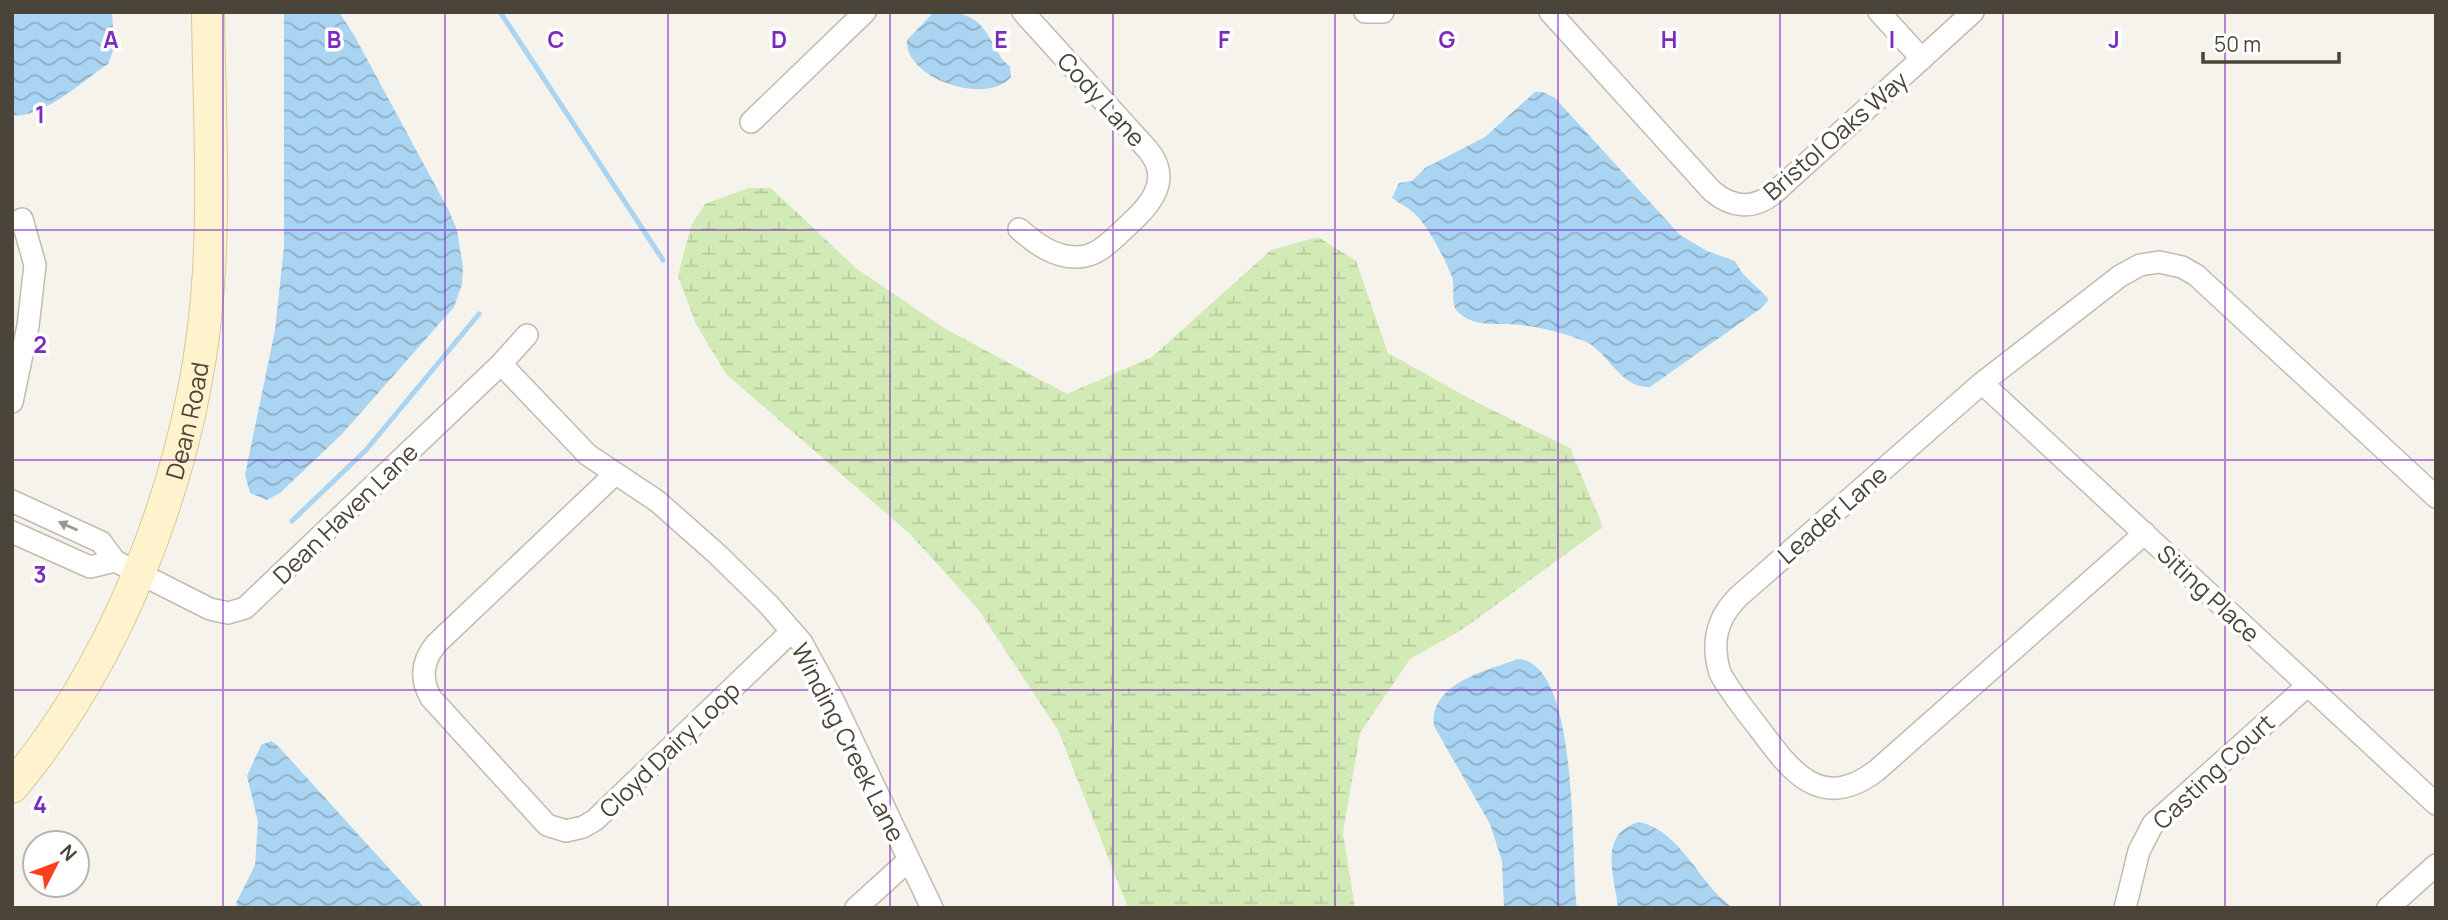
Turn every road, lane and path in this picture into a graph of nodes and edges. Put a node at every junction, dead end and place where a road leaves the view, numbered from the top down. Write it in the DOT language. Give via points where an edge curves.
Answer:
graph roads {
  1 [pos="208,12"];
  2 [pos="866,12"];
  3 [pos="1023,12"];
  4 [pos="1365,12"];
  5 [pos="1383,12"];
  6 [pos="1550,12"];
  7 [pos="1879,12"];
  8 [pos="1973,12"];
  9 [pos="1922,60"];
  10 [pos="751,122"];
  11 [pos="22,219"];
  12 [pos="1019,229"];
  13 [pos="527,335"];
  14 [pos="501,364"];
  15 [pos="1982,383"];
  16 [pos="14,390"];
  17 [pos="614,475"];
  18 [pos="2436,497"];
  19 [pos="12,501"];
  20 [pos="12,532"];
  21 [pos="2145,533"];
  22 [pos="127,567"];
  23 [pos="792,631"];
  24 [pos="2307,686"];
  25 [pos="12,787"];
  26 [pos="2436,804"];
  27 [pos="909,860"];
  28 [pos="2436,864"];
  29 [pos="856,908"];
  30 [pos="932,908"];
  31 [pos="2125,908"];
  32 [pos="2388,908"];
  1 -- 22 [label="street, Dean Road" via="209,272 198,361 157,525"];
  2 -- 10 [label="street"];
  3 -- 12 [label="street, Cody Lane" via="1148,150 1159,176 1155,197 1147,208 1092,254 1056,253"];
  4 -- 5 [label="street"];
  6 -- 9 [label="street, Bristol Oaks Way" via="1712,191 1741,206 1771,196"];
  7 -- 9 [label="street"];
  8 -- 9 [label="street, Bristol Oaks Way"];
  11 -- 16 [label="street" via="35,265"];
  13 -- 14 [label="street, Dean Haven Lane"];
  14 -- 17 [label="street, Winding Creek Lane" via="583,450"];
  14 -- 22 [label="street, Dean Haven Lane" via="245,608 228,613 210,609"];
  15 -- 18 [label="street, Leader Lane" via="2125,273 2153,262 2176,265 2206,283"];
  15 -- 21 [label="street, Siting Place"];
  15 -- 21 [label="street, Leader Lane" via="1738,597 1718,625 1715,651 1720,673 1790,770 1828,788 1848,786 1869,776"];
  17 -- 23 [label="street, Winding Creek Lane" via="675,514"];
  17 -- 23 [label="street, Cloyd Dairy Loop" via="436,645 424,669 431,698 540,820 566,831 595,820"];
  22 -- 19 [label="street, Dean Haven Lane, one-way" via="101,542"];
  20 -- 22 [label="street" via="90,567"];
  21 -- 24 [label="street, Siting Place"];
  22 -- 25 [label="street, Dean Road" via="87,678"];
  23 -- 27 [label="street, Winding Creek Lane" via="822,678"];
  24 -- 26 [label="street, Siting Place"];
  24 -- 31 [label="street, Casting Court" via="2157,819 2141,845"];
  27 -- 29 [label="street"];
  27 -- 30 [label="street, Winding Creek Lane"];
  28 -- 32 [label="street"];
}
